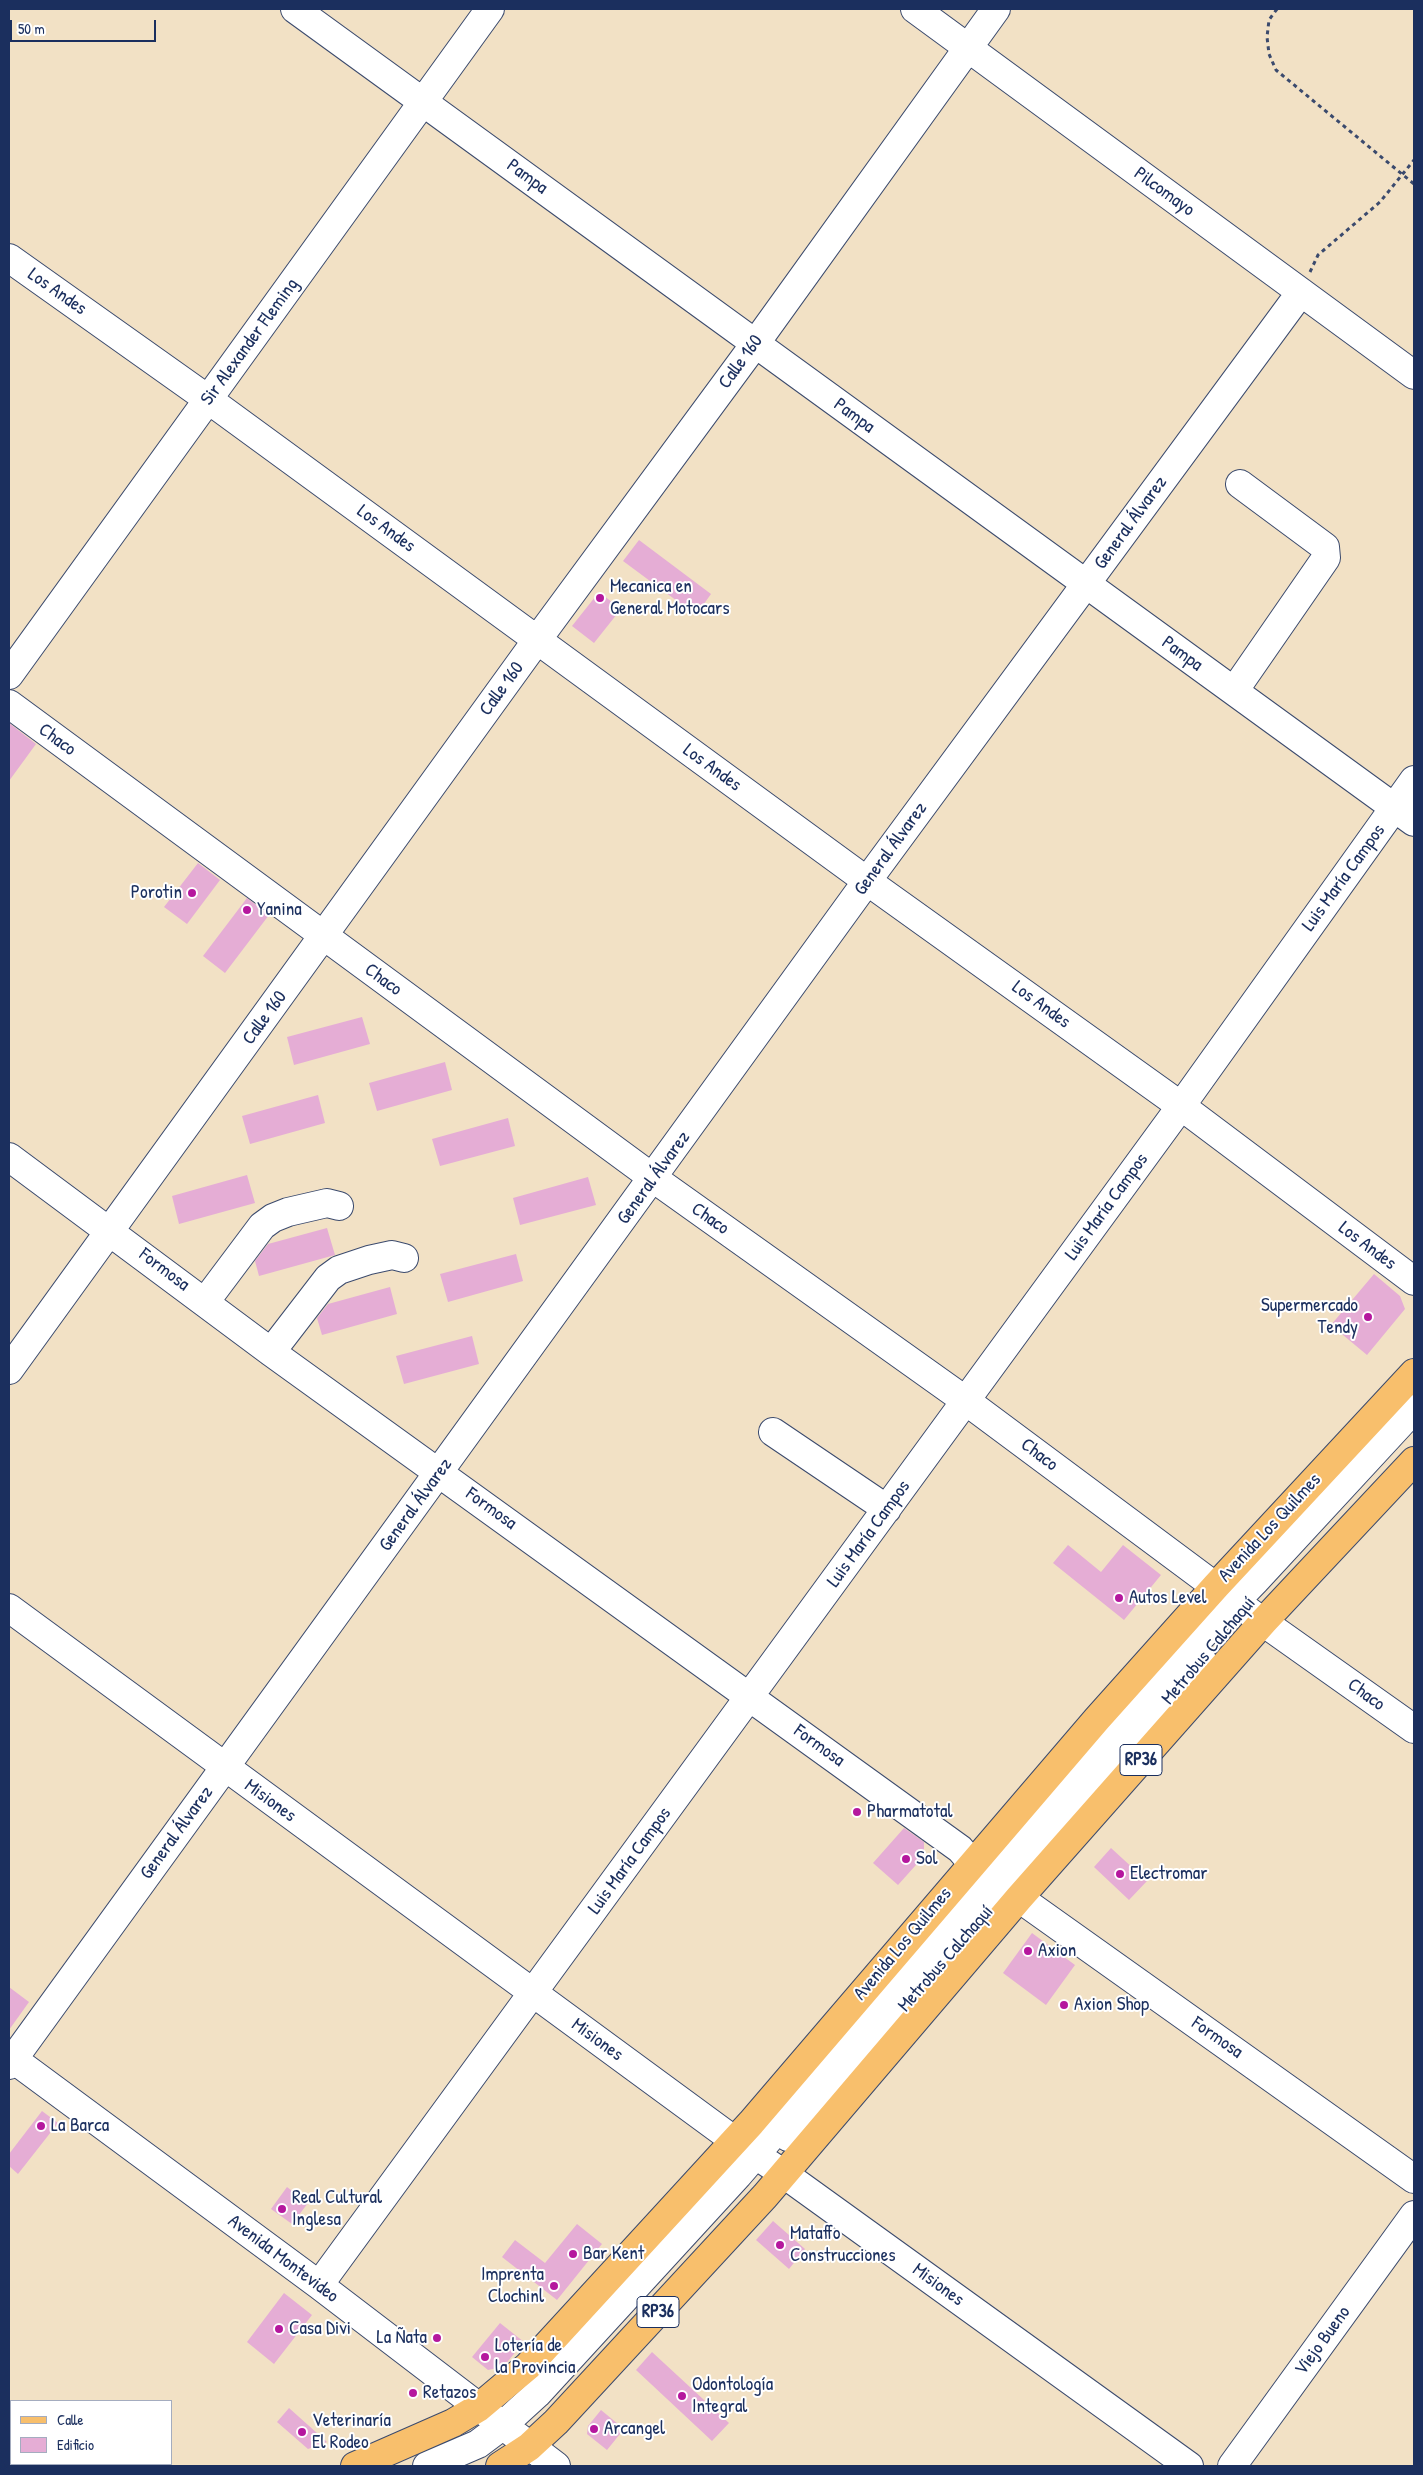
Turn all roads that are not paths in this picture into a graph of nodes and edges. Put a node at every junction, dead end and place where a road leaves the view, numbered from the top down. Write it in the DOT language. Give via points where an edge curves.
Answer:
graph roads {
  1 [pos="295,9"];
  2 [pos="490,9"];
  3 [pos="915,9"];
  4 [pos="996,9"];
  5 [pos="968,47"];
  6 [pos="424,102"];
  7 [pos="9,258"];
  8 [pos="1301,292"];
  9 [pos="755,344"];
  10 [pos="1414,374"];
  11 [pos="209,400"];
  12 [pos="1240,484"];
  13 [pos="1086,583"];
  14 [pos="537,640"];
  15 [pos="9,675"];
  16 [pos="1234,691"];
  17 [pos="9,704"];
  18 [pos="1414,780"];
  19 [pos="1404,815"];
  20 [pos="867,881"];
  21 [pos="324,936"];
  22 [pos="1181,1106"];
  23 [pos="9,1157"];
  24 [pos="653,1178"];
  25 [pos="339,1206"];
  26 [pos="110,1230"];
  27 [pos="404,1258"];
  28 [pos="1414,1281"];
  29 [pos="205,1302"];
  30 [pos="271,1352"];
  31 [pos="9,1370"];
  32 [pos="1414,1373"];
  33 [pos="966,1401"];
  34 [pos="1414,1409"];
  35 [pos="1414,1425"];
  36 [pos="773,1432"];
  37 [pos="1414,1461"];
  38 [pos="440,1472"];
  39 [pos="887,1509"];
  40 [pos="1240,1604"];
  41 [pos="9,1608"];
  42 [pos="750,1696"];
  43 [pos="1414,1729"];
  44 [pos="1103,1742"];
  45 [pos="224,1768"];
  46 [pos="972,1863"];
  47 [pos="1019,1898"];
  48 [pos="534,1993"];
  49 [pos="10,2060"];
  50 [pos="760,2157"];
  51 [pos="1414,2179"];
  52 [pos="1414,2215"];
  53 [pos="320,2286"];
  54 [pos="478,2408"];
  55 [pos="515,2436"];
  56 [pos="355,2466"];
  57 [pos="427,2466"];
  58 [pos="454,2466"];
  59 [pos="500,2466"];
  60 [pos="556,2466"];
  61 [pos="1189,2466"];
  62 [pos="1232,2466"];
  1 -- 6 [label="street, Pampa"];
  2 -- 6 [label="street, Sir Alexander Fleming"];
  3 -- 5 [label="street, Pilcomayo"];
  4 -- 5 [label="street, Calle 160"];
  5 -- 8 [label="street, Pilcomayo"];
  5 -- 9 [label="street, Calle 160"];
  6 -- 9 [label="street, Pampa"];
  6 -- 11 [label="street, Sir Alexander Fleming"];
  7 -- 11 [label="street, Los Andes"];
  8 -- 10 [label="street, Pilcomayo"];
  8 -- 13 [label="street, General Álvarez"];
  9 -- 13 [label="street, Pampa"];
  9 -- 14 [label="street, Calle 160"];
  11 -- 14 [label="street, Los Andes"];
  11 -- 15 [label="street, Sir Alexander Fleming"];
  12 -- 16 [label="street" via="1325,547 1326,558"];
  13 -- 16 [label="street, Pampa"];
  13 -- 20 [label="street, General Álvarez"];
  14 -- 20 [label="street, Los Andes"];
  14 -- 21 [label="street, Calle 160"];
  16 -- 19 [label="street, Pampa"];
  17 -- 21 [label="street, Chaco"];
  18 -- 19 [label="street, Luis María Campos"];
  19 -- 22 [label="street, Luis María Campos"];
  20 -- 22 [label="street, Los Andes"];
  20 -- 24 [label="street, General Álvarez"];
  21 -- 24 [label="street, Chaco"];
  21 -- 26 [label="street, Calle 160"];
  22 -- 28 [label="street, Los Andes"];
  22 -- 33 [label="street, Luis María Campos"];
  23 -- 26 [label="street, Formosa"];
  24 -- 33 [label="street, Chaco"];
  24 -- 38 [label="street, General Álvarez"];
  25 -- 29 [label="street" via="327,1203 288,1212 262,1226"];
  26 -- 29 [label="street, Formosa"];
  26 -- 31 [label="street, Calle 160"];
  27 -- 30 [label="street" via="384,1257 339,1270 328,1278"];
  29 -- 30 [label="street, Formosa"];
  30 -- 38 [label="street, Formosa"];
  32 -- 40 [label="main road, Avenida Los Quilmes / RP36"];
  33 -- 39 [label="street, Luis María Campos"];
  33 -- 40 [label="street, Chaco"];
  34 -- 40 [label="street, Metrobus Calchaquí"];
  35 -- 40 [label="street, Metrobus Calchaquí"];
  36 -- 39 [label="street"];
  37 -- 40 [label="main road, Avenida Los Quilmes / RP36"];
  38 -- 42 [label="street, Formosa"];
  38 -- 45 [label="street, General Álvarez"];
  39 -- 42 [label="street, Luis María Campos"];
  40 -- 43 [label="street, Chaco"];
  40 -- 44 [label="street, Metrobus Calchaquí" via="1150,1689"];
  40 -- 46 [label="main road, Avenida Los Quilmes / RP36"];
  40 -- 47 [label="main road, Avenida Los Quilmes / RP36"];
  40 -- 50 [label="street, Metrobus Calchaquí" via="1062,1827 822,2102"];
  41 -- 45 [label="street, Misiones"];
  42 -- 46 [label="street, Formosa" via="960,1849"];
  42 -- 48 [label="street, Luis María Campos"];
  44 -- 46 [label="street, Metrobus Calchaquí"];
  44 -- 50 [label="street, Metrobus Calchaquí" via="818,2071"];
  45 -- 48 [label="street, Misiones"];
  45 -- 49 [label="street, General Álvarez"];
  46 -- 50 [label="main road, Avenida Los Quilmes / RP36"];
  47 -- 50 [label="main road, Avenida Los Quilmes / RP36"];
  47 -- 51 [label="street, Formosa"];
  48 -- 50 [label="street, Misiones"];
  48 -- 53 [label="street, Luis María Campos"];
  49 -- 53 [label="street, Avenida Montevideo"];
  50 -- 54 [label="main road, Avenida Los Quilmes / RP36"];
  50 -- 55 [label="main road, Avenida Los Quilmes / RP36" via="556,2422"];
  50 -- 61 [label="street, Misiones"];
  52 -- 62 [label="street, Viejo Bueno"];
  53 -- 54 [label="street, Avenida Montevideo"];
  54 -- 55 [label="street, Avenida Montevideo"];
  54 -- 56 [label="main road, Avenida Los Quilmes / RP36" via="428,2436"];
  55 -- 57 [label="street" via="478,2444"];
  55 -- 58 [label="street"];
  55 -- 59 [label="main road, Avenida Los Quilmes / RP36"];
  55 -- 60 [label="street, Avenida Montevideo"];
}
